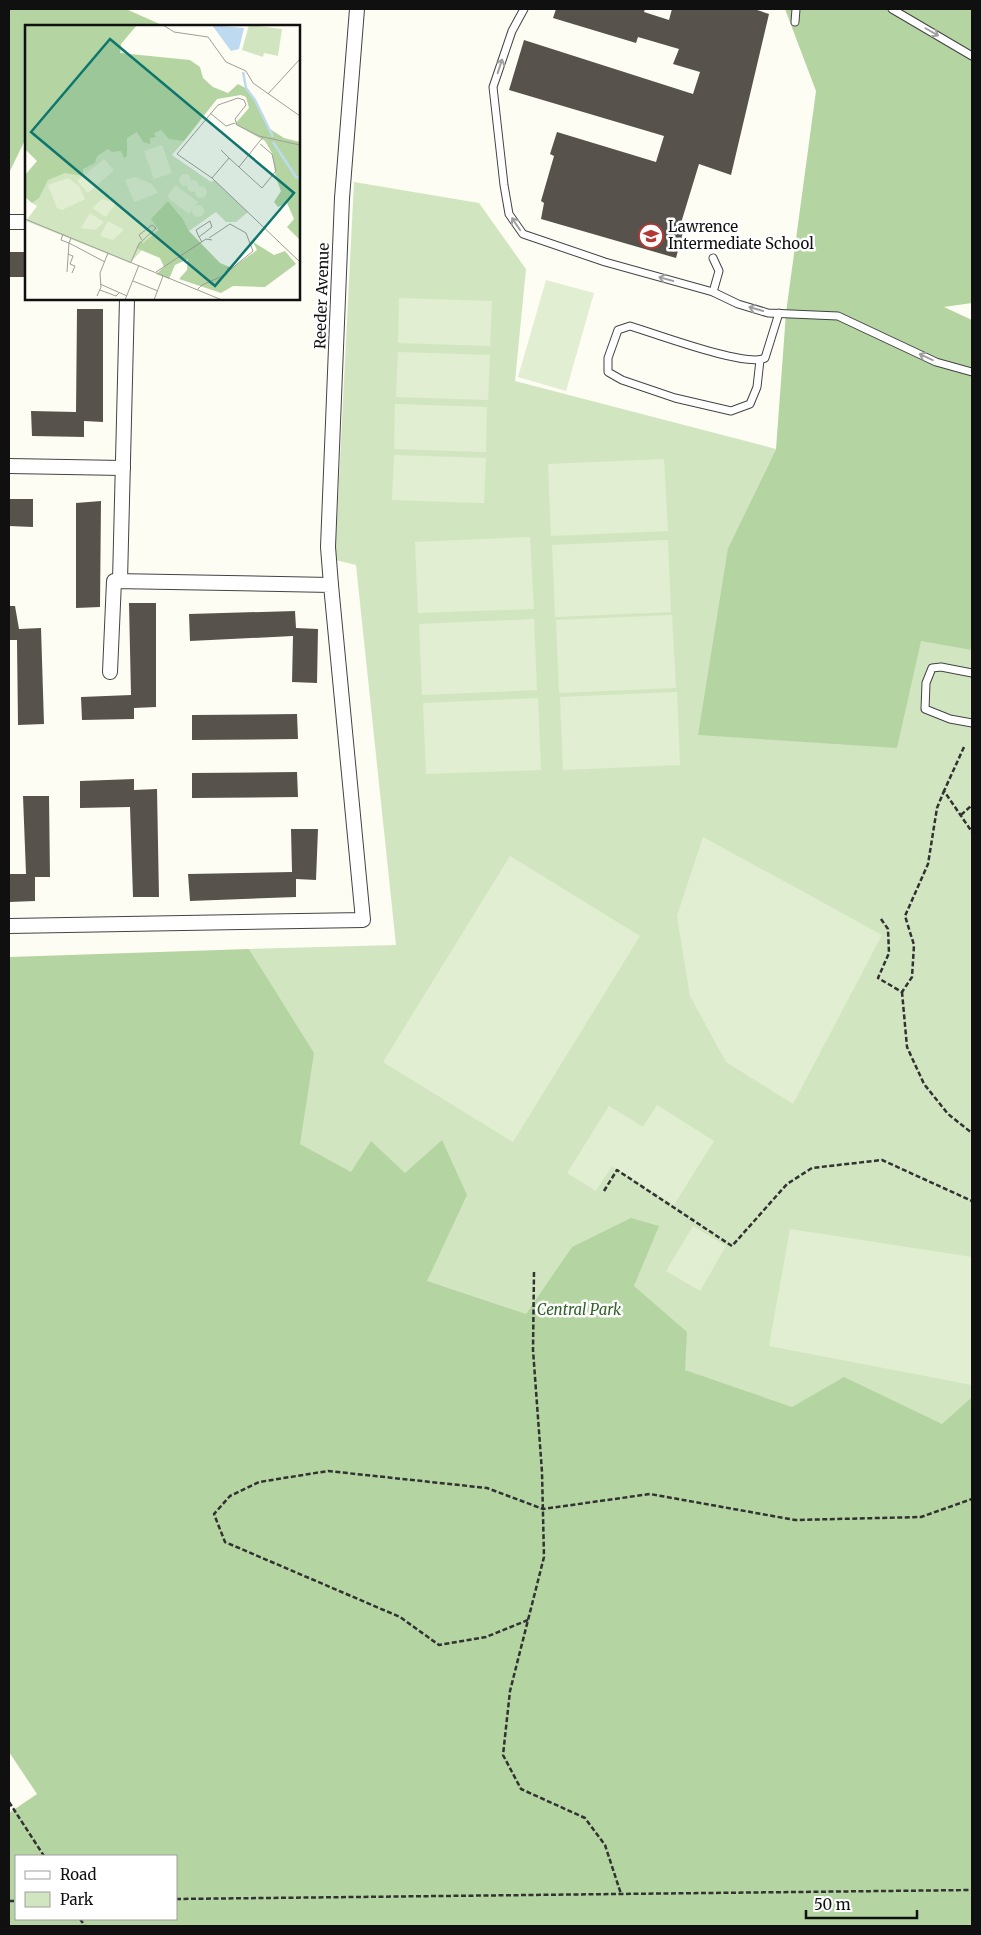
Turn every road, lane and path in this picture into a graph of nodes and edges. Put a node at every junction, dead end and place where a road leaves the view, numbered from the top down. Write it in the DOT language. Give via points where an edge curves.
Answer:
graph roads {
  1 [pos="357,9"];
  2 [pos="524,9"];
  3 [pos="796,9"];
  4 [pos="892,9"];
  5 [pos="795,22"];
  6 [pos="972,56"];
  7 [pos="9,222"];
  8 [pos="25,222"];
  9 [pos="713,258"];
  10 [pos="713,292"];
  11 [pos="127,300"];
  12 [pos="778,313"];
  13 [pos="760,360"];
  14 [pos="972,372"];
  15 [pos="9,466"];
  16 [pos="123,468"];
  17 [pos="120,581"];
  18 [pos="331,585"];
  19 [pos="110,672"];
  20 [pos="972,673"];
  21 [pos="972,723"];
  22 [pos="964,747"];
  23 [pos="944,791"];
  24 [pos="972,805"];
  25 [pos="961,815"];
  26 [pos="972,832"];
  27 [pos="880,919"];
  28 [pos="9,926"];
  29 [pos="902,992"];
  30 [pos="972,1133"];
  31 [pos="604,1191"];
  32 [pos="972,1201"];
  33 [pos="534,1272"];
  34 [pos="972,1499"];
  35 [pos="543,1509"];
  36 [pos="528,1620"];
  37 [pos="9,1802"];
  38 [pos="43,1855"];
  39 [pos="972,1890"];
  40 [pos="621,1894"];
  41 [pos="178,1899"];
  1 -- 18 [label="street, Reeder Avenue" via="342,198 328,547"];
  10 -- 2 [label="lane, one-way" via="605,262 522,234 513,221 504,186 493,87 512,31"];
  3 -- 5 [label="lane"];
  4 -- 6 [label="lane, one-way"];
  7 -- 8 [label="street"];
  9 -- 10 [label="lane" via="719,271"];
  12 -- 10 [label="lane, one-way" via="738,304"];
  11 -- 16 [label="street"];
  12 -- 13 [label="lane" via="765,358"];
  14 -- 12 [label="lane, one-way" via="936,362 838,316"];
  13 -- 13 [label="lane" via="740,359 630,326 618,330 608,358 608,372 675,398 731,411 750,404 757,387"];
  15 -- 16 [label="street"];
  16 -- 17 [label="street"];
  17 -- 18 [label="street"];
  17 -- 19 [label="street" via="114,581"];
  18 -- 28 [label="street, Reeder Avenue" via="363,920"];
  20 -- 21 [label="lane" via="932,668 926,683 925,709"];
  22 -- 23 [label="path"];
  23 -- 25 [label="path"];
  23 -- 29 [label="path" via="937,808 928,864 905,916 914,945 912,978"];
  24 -- 25 [label="path"];
  25 -- 26 [label="path"];
  27 -- 29 [label="path" via="888,929 889,953 878,978"];
  29 -- 30 [label="path" via="907,1047 924,1084 948,1114"];
  31 -- 32 [label="path" via="617,1170 732,1246 788,1184 812,1168 882,1160"];
  33 -- 35 [label="path" via="533,1350"];
  34 -- 35 [label="path" via="921,1517 795,1520 650,1494"];
  35 -- 36 [label="path" via="544,1557"];
  35 -- 36 [label="path" via="487,1488 328,1471 259,1482 230,1496 214,1514 225,1542 400,1617 440,1645 486,1637"];
  36 -- 40 [label="path" via="510,1691 503,1755 521,1789 585,1818 606,1846"];
  37 -- 38 [label="path"];
  39 -- 40 [label="path"];
  40 -- 41 [label="path"];
}
